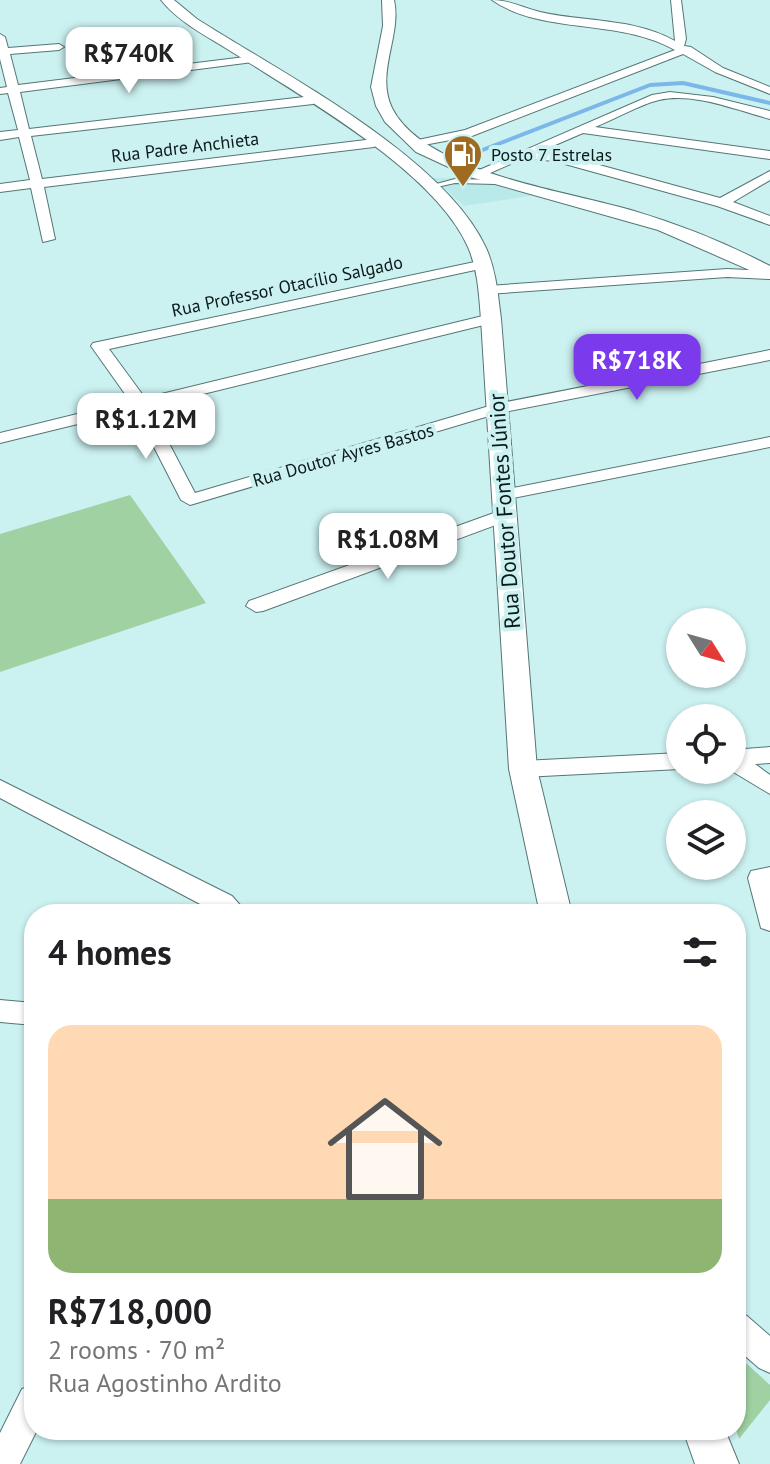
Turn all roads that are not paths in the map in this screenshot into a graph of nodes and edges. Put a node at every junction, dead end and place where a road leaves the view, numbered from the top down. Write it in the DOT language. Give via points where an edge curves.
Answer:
graph roads {
  1 [pos="167,0"];
  2 [pos="388,0"];
  3 [pos="497,0"];
  4 [pos="676,0"];
  5 [pos="515,4"];
  6 [pos="681,30"];
  7 [pos="0,37"];
  8 [pos="661,37"];
  9 [pos="59,47"];
  10 [pos="683,47"];
  11 [pos="3,51"];
  12 [pos="253,59"];
  13 [pos="14,89"];
  14 [pos="0,91"];
  15 [pos="770,91"];
  16 [pos="313,100"];
  17 [pos="770,115"];
  18 [pos="581,129"];
  19 [pos="25,133"];
  20 [pos="468,133"];
  21 [pos="0,136"];
  22 [pos="414,142"];
  23 [pos="547,143"];
  24 [pos="377,144"];
  25 [pos="522,154"];
  26 [pos="770,155"];
  27 [pos="555,157"];
  28 [pos="442,160"];
  29 [pos="408,169"];
  30 [pos="476,174"];
  31 [pos="770,175"];
  32 [pos="37,183"];
  33 [pos="508,183"];
  34 [pos="428,187"];
  35 [pos="0,188"];
  36 [pos="722,203"];
  37 [pos="770,221"];
  38 [pos="48,239"];
  39 [pos="762,260"];
  40 [pos="484,264"];
  41 [pos="770,274"];
  42 [pos="488,290"];
  43 [pos="491,319"];
  44 [pos="770,355"];
  45 [pos="139,402"];
  46 [pos="496,409"];
  47 [pos="2,434"];
  48 [pos="770,442"];
  49 [pos="504,505"];
  50 [pos="256,606"];
  51 [pos="770,755"];
  52 [pos="746,758"];
  53 [pos="666,762"];
  54 [pos="523,769"];
  55 [pos="746,769"];
  56 [pos="770,786"];
  57 [pos="0,788"];
  58 [pos="770,877"];
  59 [pos="224,904"];
  60 [pos="554,904"];
  61 [pos="770,921"];
  62 [pos="0,1011"];
  63 [pos="24,1013"];
  64 [pos="746,1336"];
  65 [pos="770,1357"];
  66 [pos="24,1421"];
  67 [pos="708,1440"];
  68 [pos="2,1464"];
  69 [pos="717,1464"];
  1 -- 12 [label="street, Rua Doutor Fontes Júnior"];
  2 -- 22 [label="street" via="392,18 380,64 379,100"];
  3 -- 5 [label="street"];
  4 -- 6 [label="street"];
  5 -- 8 [label="street" via="537,15"];
  6 -- 8 [label="street"];
  6 -- 10 [label="street"];
  7 -- 11 [label="street"];
  8 -- 10 [label="street"];
  9 -- 11 [label="street"];
  10 -- 15 [label="street" via="719,70"];
  10 -- 20 [label="street"];
  11 -- 13 [label="street"];
  12 -- 13 [label="street"];
  12 -- 16 [label="street, Rua Doutor Fontes Júnior"];
  13 -- 14 [label="street"];
  13 -- 19 [label="street"];
  16 -- 19 [label="street"];
  16 -- 24 [label="street, Rua Doutor Fontes Júnior"];
  17 -- 18 [label="street" via="664,96"];
  18 -- 23 [label="street"];
  18 -- 26 [label="street"];
  19 -- 21 [label="street"];
  19 -- 32 [label="street"];
  20 -- 22 [label="street"];
  20 -- 28 [label="street"];
  22 -- 28 [label="street"];
  23 -- 25 [label="street"];
  23 -- 27 [label="street"];
  24 -- 29 [label="street, Rua Doutor Fontes Júnior"];
  24 -- 32 [label="street, Rua Padre Anchieta"];
  25 -- 27 [label="street"];
  25 -- 30 [label="street"];
  27 -- 36 [label="street"];
  28 -- 29 [label="street"];
  28 -- 30 [label="street"];
  29 -- 30 [label="street"];
  29 -- 34 [label="street, Rua Doutor Fontes Júnior"];
  30 -- 33 [label="street"];
  31 -- 36 [label="street"];
  32 -- 35 [label="street, Rua Padre Anchieta"];
  32 -- 38 [label="street"];
  33 -- 34 [label="lane" via="455,181"];
  33 -- 39 [label="street"];
  34 -- 40 [label="street, Rua Doutor Fontes Júnior" via="471,237"];
  36 -- 37 [label="street"];
  39 -- 41 [label="street"];
  40 -- 42 [label="street, Rua Doutor Fontes Júnior"];
  40 -- 45 [label="street, Rua Professor Otacílio Salgado" via="99,346"];
  41 -- 42 [label="street"];
  42 -- 43 [label="street, Rua Doutor Fontes Júnior"];
  43 -- 45 [label="street"];
  43 -- 46 [label="street, Rua Doutor Fontes Júnior"];
  44 -- 46 [label="street, Rua Doutor Ayres Bastos"];
  45 -- 46 [label="street, Rua Doutor Ayres Bastos" via="190,500"];
  45 -- 47 [label="street"];
  46 -- 49 [label="street, Rua Doutor Fontes Júnior"];
  48 -- 49 [label="street"];
  49 -- 50 [label="street"];
  49 -- 54 [label="street, Rua Doutor Fontes Júnior"];
  51 -- 52 [label="street"];
  53 -- 54 [label="street"];
  54 -- 60 [label="street, Rua Doutor Fontes Júnior"];
  55 -- 56 [label="street"];
  57 -- 59 [label="street"];
  58 -- 61 [label="street" via="760,878"];
  62 -- 63 [label="street"];
  64 -- 65 [label="street"];
  66 -- 68 [label="street"];
  67 -- 69 [label="street"];
}
